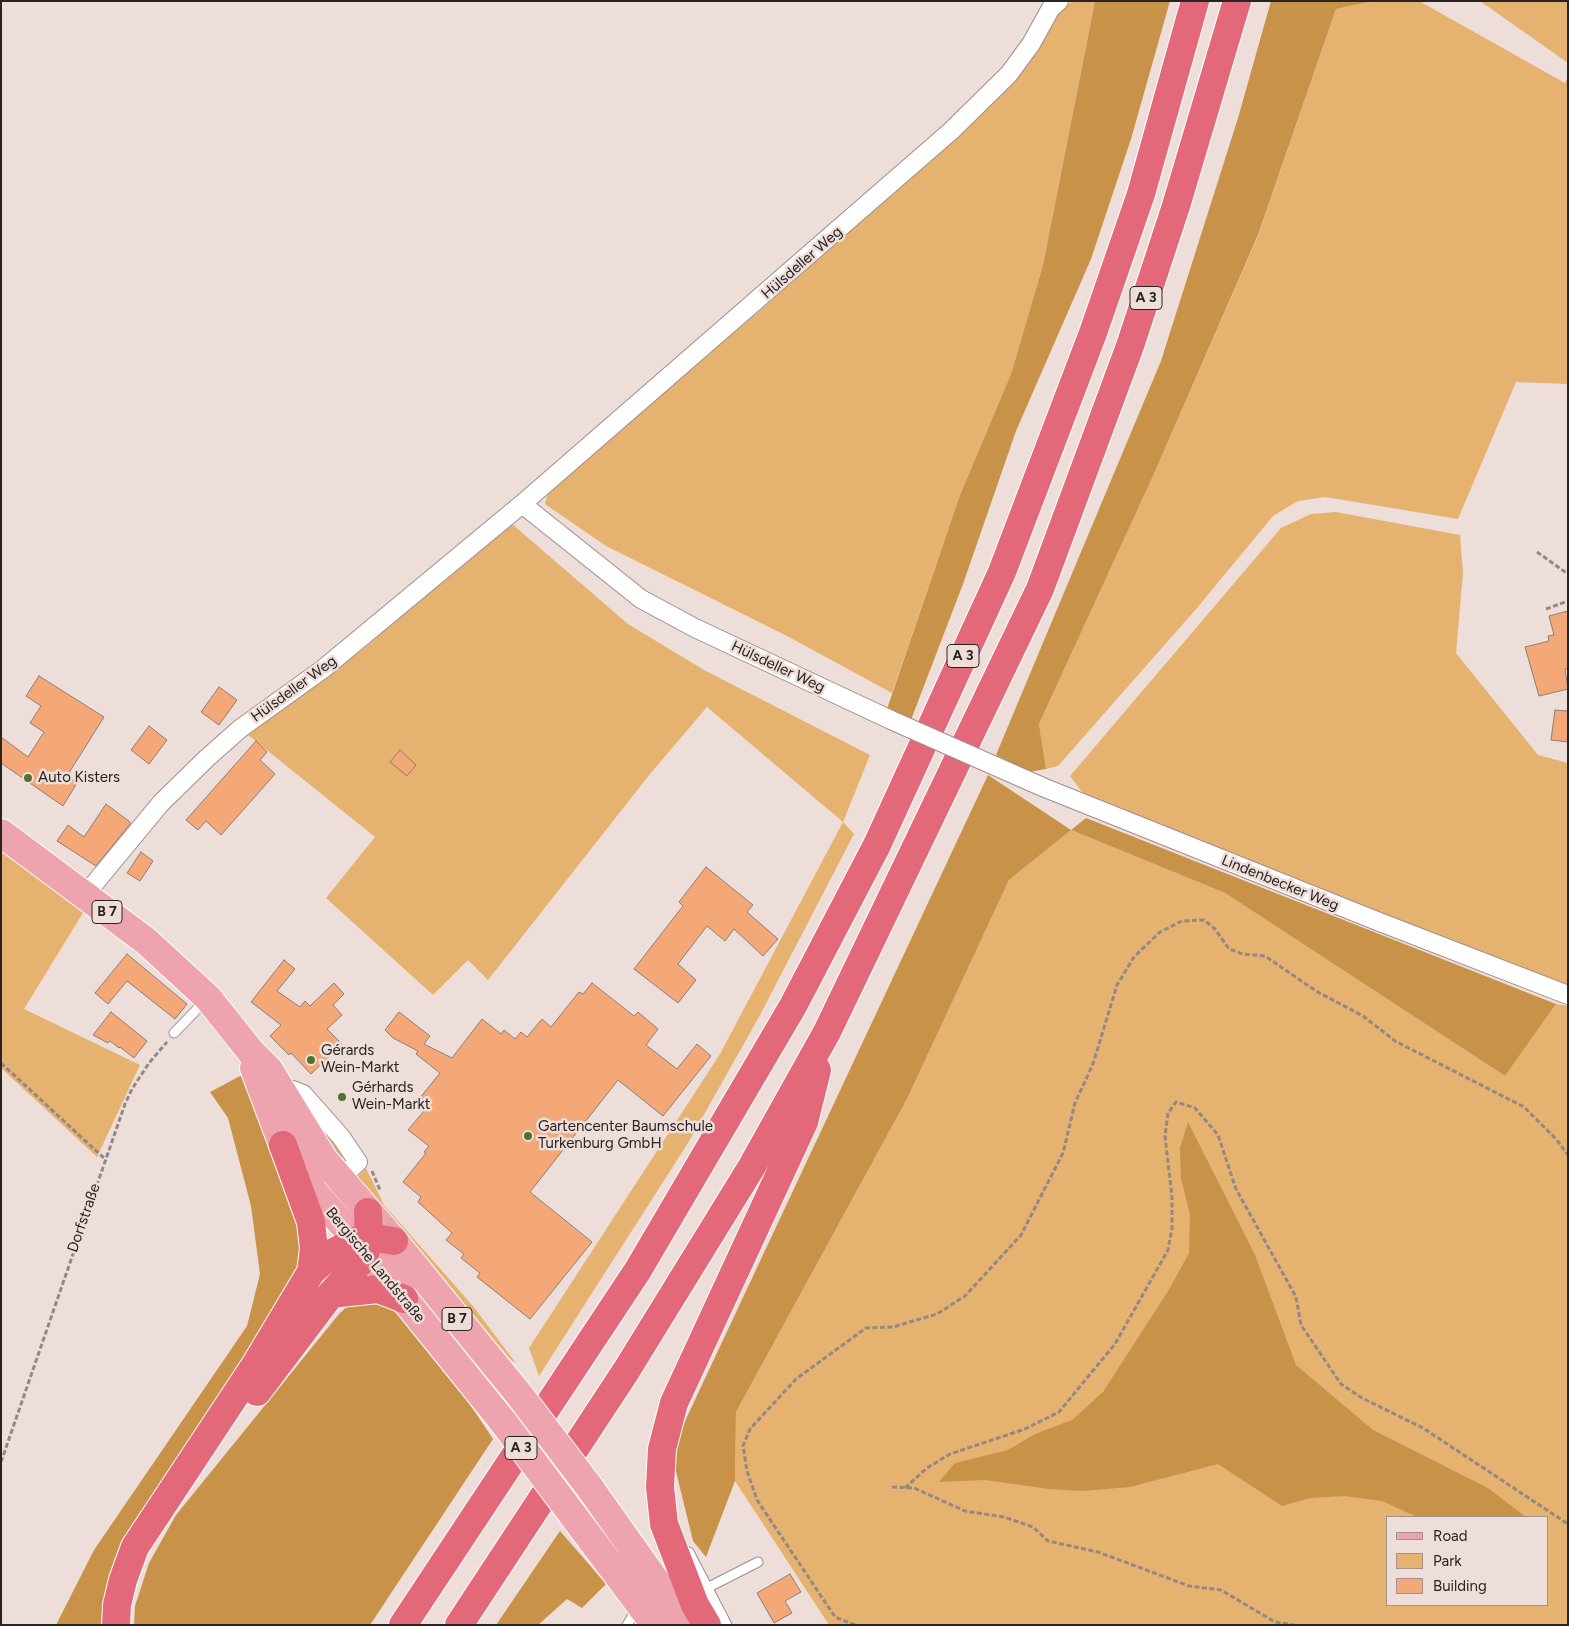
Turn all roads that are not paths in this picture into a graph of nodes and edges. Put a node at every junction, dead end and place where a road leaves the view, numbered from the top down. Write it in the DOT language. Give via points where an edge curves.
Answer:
graph roads {
  1 [pos="1059,1"];
  2 [pos="1195,1"];
  3 [pos="1237,1"];
  4 [pos="522,504"];
  5 [pos="995,766"];
  6 [pos="1,833"];
  7 [pos="85,895"];
  8 [pos="1568,995"];
  9 [pos="208,998"];
  10 [pos="827,1032"];
  11 [pos="174,1033"];
  12 [pos="277,1104"];
  13 [pos="288,1153"];
  14 [pos="340,1179"];
  15 [pos="371,1236"];
  16 [pos="311,1272"];
  17 [pos="331,1294"];
  18 [pos="404,1299"];
  19 [pos="689,1551"];
  20 [pos="758,1562"];
  21 [pos="707,1588"];
  22 [pos="654,1606"];
  23 [pos="116,1625"];
  24 [pos="125,1625"];
  25 [pos="403,1625"];
  26 [pos="459,1625"];
  27 [pos="707,1625"];
  28 [pos="727,1625"];
  1 -- 4 [label="street, Hülsdeller Weg" via="1051,8 1009,74 952,131"];
  2 -- 25 [label="highway, A 3" via="1141,194 1094,333 1002,572 877,845 793,1006 638,1270"];
  3 -- 10 [label="highway, A 3" via="1130,346 1040,589"];
  4 -- 5 [label="street, Hülsdeller Weg, bridge" via="641,599 891,720"];
  4 -- 7 [label="street, Hülsdeller Weg" via="324,669 241,728 207,758 160,803"];
  5 -- 8 [label="street, Lindenbecker Weg"];
  6 -- 7 [label="main road, Bergische Landstraße / B 7"];
  7 -- 9 [label="main road, Bergische Landstraße / B 7" via="146,941"];
  9 -- 11 [label="lane"];
  9 -- 12 [label="main road, Bergische Landstraße / B 7" via="251,1052 254,1068"];
  10 -- 26 [label="highway, A 3" via="751,1168 626,1372"];
  10 -- 27 [label="highway" via="804,1122 674,1403 662,1449 660,1487 664,1524 695,1605"];
  12 -- 13 [label="main road, Bergische Landstraße / B 7"];
  12 -- 14 [label="main road, Bergische Landstraße / B 7"];
  13 -- 14 [label="main road" via="323,1182 331,1184"];
  13 -- 15 [label="main road, Bergische Landstraße / B 7" via="313,1191"];
  13 -- 16 [label="highway" via="311,1222 314,1249"];
  14 -- 15 [label="main road, Bergische Landstraße / B 7"];
  15 -- 16 [label="highway" via="332,1253"];
  15 -- 17 [label="highway"];
  15 -- 18 [label="main road, Bergische Landstraße / B 7"];
  15 -- 22 [label="main road, Bergische Landstraße / B 7, bridge" via="521,1397 590,1488"];
  16 -- 23 [label="highway" via="256,1364 135,1546 123,1580"];
  17 -- 18 [label="highway" via="378,1289"];
  17 -- 24 [label="highway" via="164,1519 136,1575"];
  18 -- 22 [label="main road, Bergische Landstraße / B 7, bridge" via="572,1514"];
  19 -- 21 [label="lane"];
  20 -- 21 [label="lane"];
  21 -- 28 [label="lane"];
}
